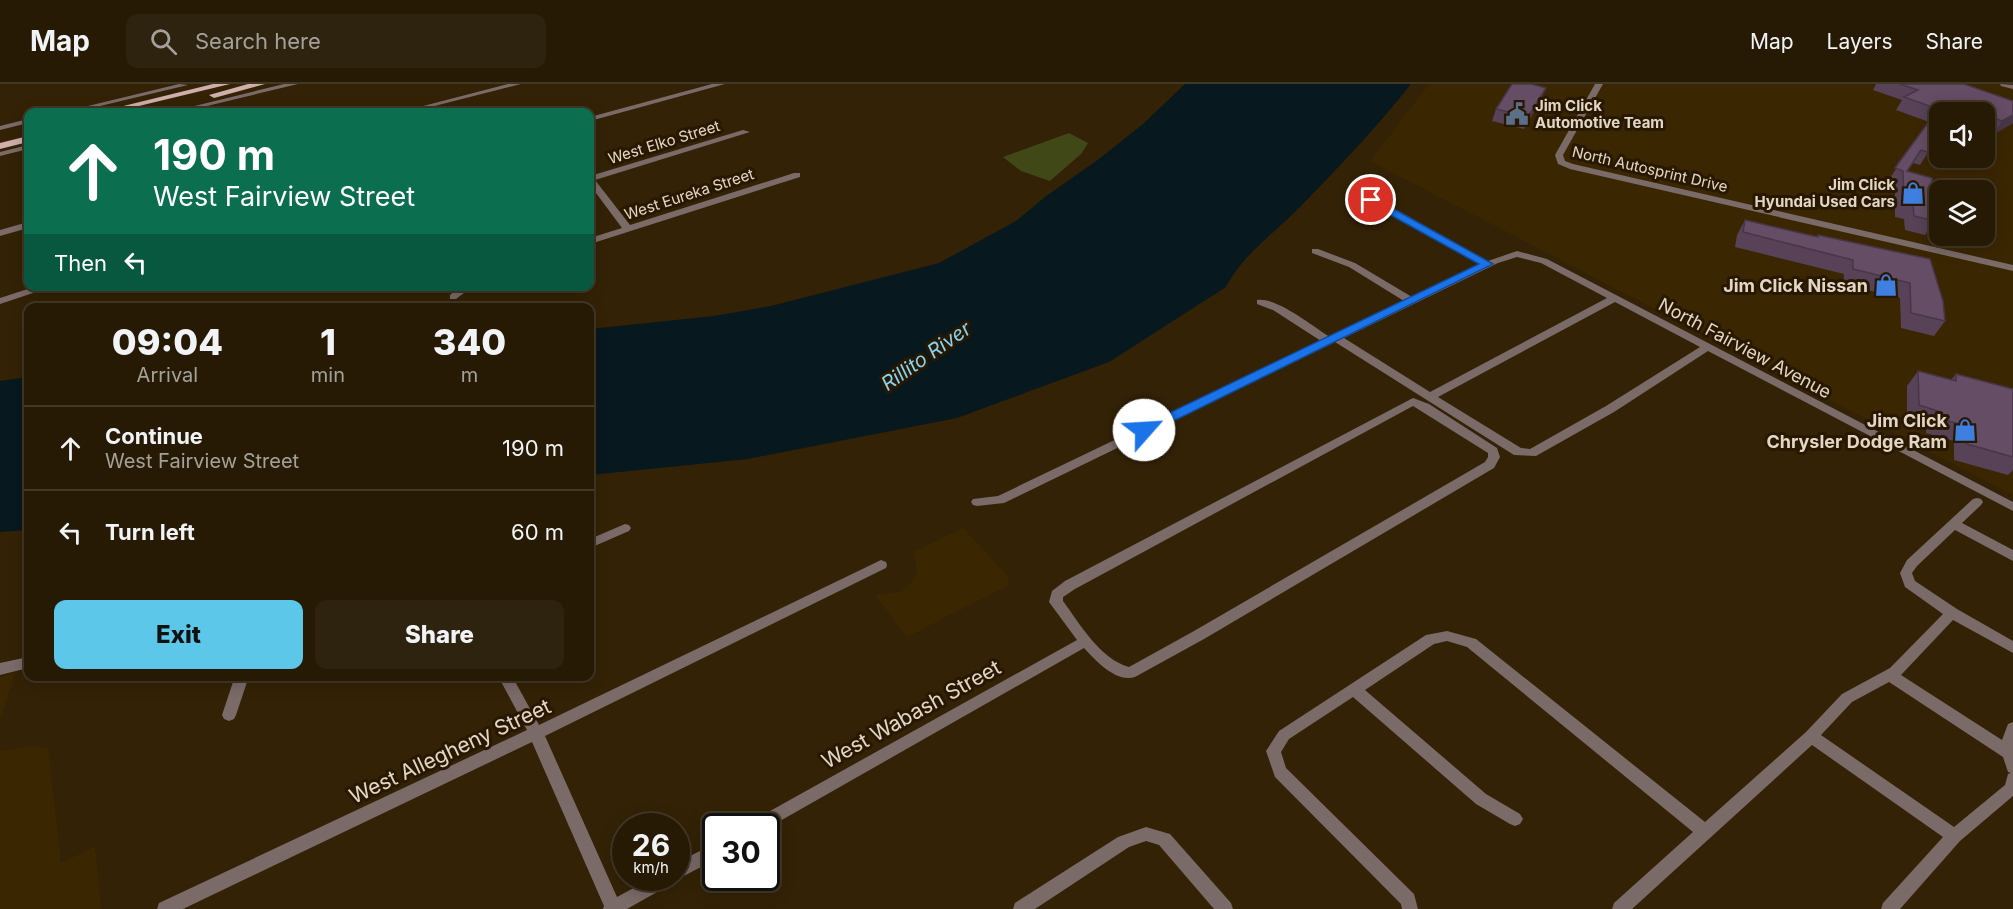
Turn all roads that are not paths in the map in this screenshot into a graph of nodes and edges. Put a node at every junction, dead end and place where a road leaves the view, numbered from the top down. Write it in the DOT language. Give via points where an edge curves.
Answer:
graph roads {
  1 [pos="225,84"];
  2 [pos="260,84"];
  3 [pos="294,84"];
  4 [pos="517,84"];
  5 [pos="722,84"];
  6 [pos="1599,84"];
  7 [pos="2004,84"];
  8 [pos="184,87"];
  9 [pos="2013,87"];
  10 [pos="86,108"];
  11 [pos="117,108"];
  12 [pos="158,108"];
  13 [pos="191,108"];
  14 [pos="420,108"];
  15 [pos="594,118"];
  16 [pos="24,123"];
  17 [pos="0,128"];
  18 [pos="24,131"];
  19 [pos="746,132"];
  20 [pos="0,137"];
  21 [pos="24,140"];
  22 [pos="0,146"];
  23 [pos="24,148"];
  24 [pos="0,154"];
  25 [pos="797,175"];
  26 [pos="594,178"];
  27 [pos="594,184"];
  28 [pos="1352,195"];
  29 [pos="24,226"];
  30 [pos="628,229"];
  31 [pos="0,233"];
  32 [pos="594,240"];
  33 [pos="1315,251"];
  34 [pos="1487,264"];
  35 [pos="2013,268"];
  36 [pos="33,291"];
  37 [pos="461,291"];
  38 [pos="453,297"];
  39 [pos="1615,298"];
  40 [pos="0,301"];
  41 [pos="1411,301"];
  42 [pos="1260,302"];
  43 [pos="1332,339"];
  44 [pos="1708,347"];
  45 [pos="1430,397"];
  46 [pos="977,502"];
  47 [pos="1977,502"];
  48 [pos="2013,507"];
  49 [pos="1953,524"];
  50 [pos="625,528"];
  51 [pos="594,542"];
  52 [pos="2013,556"];
  53 [pos="881,565"];
  54 [pos="1952,613"];
  55 [pos="1086,641"];
  56 [pos="2013,648"];
  57 [pos="24,664"];
  58 [pos="0,669"];
  59 [pos="1889,675"];
  60 [pos="240,681"];
  61 [pos="508,681"];
  62 [pos="1354,689"];
  63 [pos="229,715"];
  64 [pos="2013,728"];
  65 [pos="536,733"];
  66 [pos="1811,736"];
  67 [pos="2011,760"];
  68 [pos="2013,779"];
  69 [pos="780,814"];
  70 [pos="1515,819"];
  71 [pos="1706,833"];
  72 [pos="1954,836"];
  73 [pos="644,891"];
  74 [pos="165,909"];
  75 [pos="612,909"];
  76 [pos="1021,909"];
  77 [pos="1225,909"];
  78 [pos="1410,909"];
  79 [pos="1620,909"];
  80 [pos="1889,909"];
  1 -- 8 [label="main road"];
  2 -- 12 [label="main road"];
  3 -- 13 [label="street"];
  4 -- 14 [label="street"];
  5 -- 15 [label="street"];
  6 -- 35 [label="street, North Autosprint Drive" via="1559,155 1561,162"];
  7 -- 9 [label="street"];
  8 -- 10 [label="street"];
  8 -- 11 [label="main road"];
  16 -- 17 [label="street"];
  18 -- 20 [label="main road"];
  19 -- 26 [label="street, West Elko Street"];
  21 -- 22 [label="main road"];
  23 -- 24 [label="street"];
  25 -- 30 [label="street, West Eureka Street"];
  27 -- 30 [label="street"];
  28 -- 34 [label="street" via="1383,206"];
  29 -- 31 [label="street"];
  30 -- 32 [label="street, West Eureka Street"];
  33 -- 41 [label="street" via="1352,265"];
  34 -- 39 [label="street, North Fairview Avenue" via="1526,254"];
  34 -- 41 [label="street, North Fairview Avenue"];
  36 -- 40 [label="street"];
  37 -- 38 [label="street"];
  39 -- 44 [label="street, North Fairview Avenue"];
  39 -- 45 [label="street"];
  41 -- 43 [label="street, North Fairview Avenue"];
  42 -- 43 [label="street"];
  43 -- 45 [label="street"];
  43 -- 46 [label="street, North Fairview Avenue" via="1000,500"];
  44 -- 45 [label="street" via="1532,453 1518,452"];
  44 -- 48 [label="street, North Fairview Avenue"];
  47 -- 49 [label="street"];
  49 -- 52 [label="street"];
  49 -- 54 [label="street" via="1906,573 1910,584"];
  50 -- 51 [label="street"];
  53 -- 65 [label="street, West Allegheny Street"];
  54 -- 56 [label="street"];
  54 -- 59 [label="street"];
  55 -- 55 [label="street" via="1056,602 1057,595 1070,585 1413,402 1492,451 1490,465 1130,673 1119,672"];
  55 -- 69 [label="street, West Wabash Street"];
  57 -- 58 [label="street"];
  59 -- 66 [label="street" via="1847,698"];
  59 -- 67 [label="street"];
  60 -- 63 [label="street"];
  61 -- 65 [label="street"];
  62 -- 70 [label="street" via="1481,799"];
  62 -- 71 [label="street" via="1431,639 1448,636 1472,643"];
  62 -- 78 [label="street" via="1284,735 1273,751 1280,772 1408,900"];
  64 -- 67 [label="street" via="2007,746"];
  65 -- 74 [label="street, West Allegheny Street"];
  65 -- 75 [label="street"];
  66 -- 71 [label="street"];
  66 -- 72 [label="street"];
  68 -- 72 [label="street" via="2012,788"];
  71 -- 79 [label="street"];
  72 -- 80 [label="street"];
  73 -- 75 [label="street"];
  76 -- 77 [label="street" via="1124,842 1146,834 1164,839"];
}
